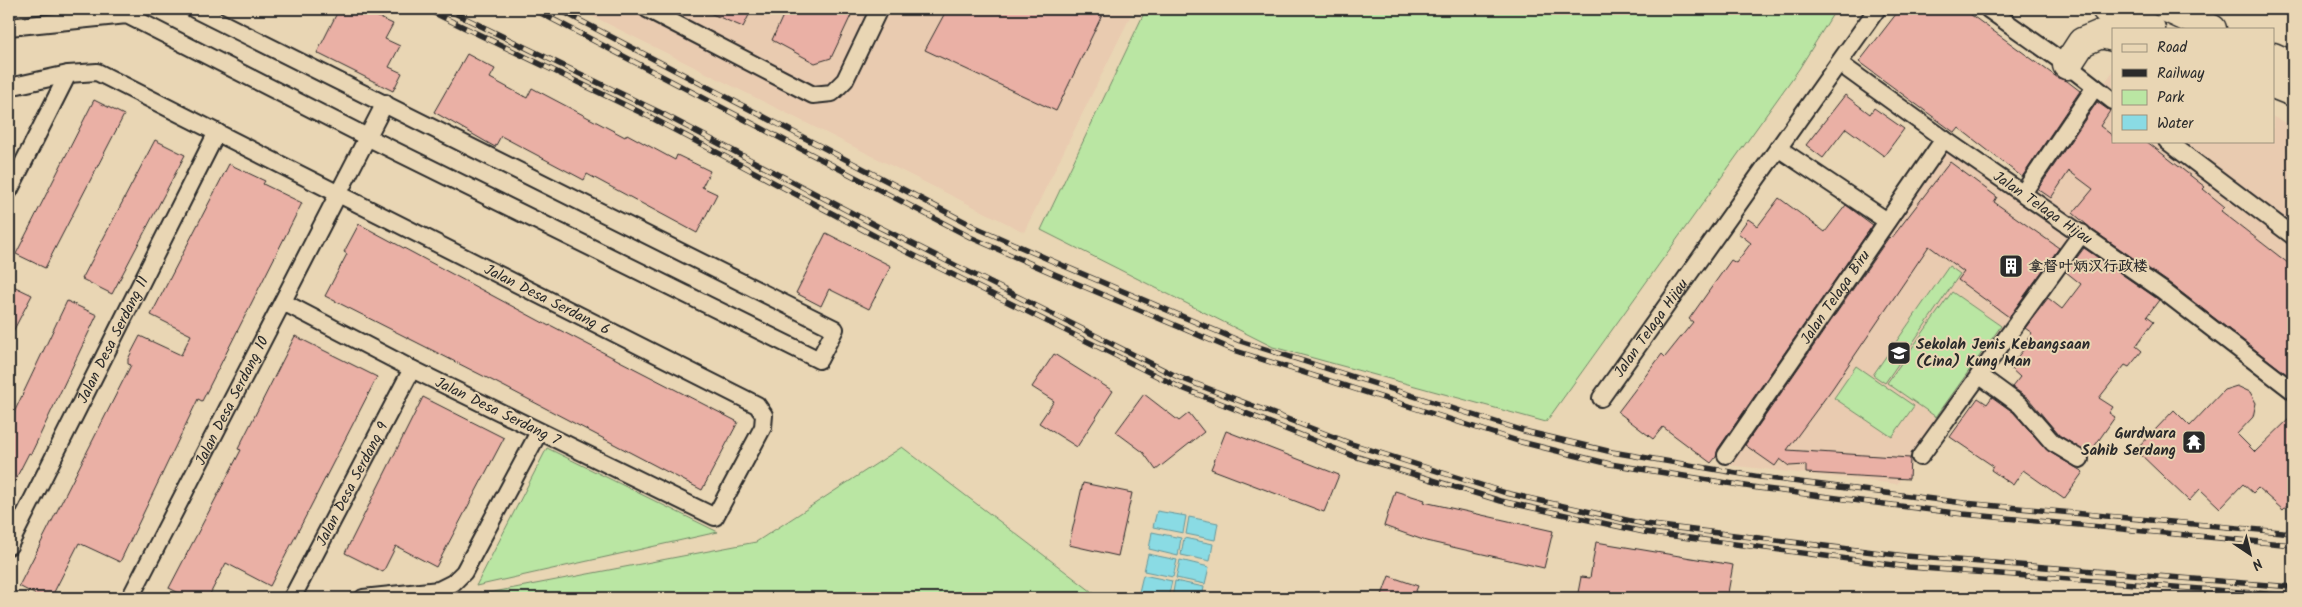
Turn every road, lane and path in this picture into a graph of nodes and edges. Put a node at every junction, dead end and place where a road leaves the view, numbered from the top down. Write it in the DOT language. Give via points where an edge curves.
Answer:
graph roads {
  1 [pos="194,9"];
  2 [pos="879,9"];
  3 [pos="1877,9"];
  4 [pos="1988,9"];
  5 [pos="2106,9"];
  6 [pos="2169,9"];
  7 [pos="650,10"];
  8 [pos="9,27"];
  9 [pos="2149,28"];
  10 [pos="2210,28"];
  11 [pos="2112,37"];
  12 [pos="2274,57"];
  13 [pos="1839,62"];
  14 [pos="2067,64"];
  15 [pos="2293,66"];
  16 [pos="68,74"];
  17 [pos="2274,85"];
  18 [pos="9,87"];
  19 [pos="2095,87"];
  20 [pos="2293,92"];
  21 [pos="2112,99"];
  22 [pos="385,103"];
  23 [pos="216,132"];
  24 [pos="367,137"];
  25 [pos="1944,139"];
  26 [pos="2168,142"];
  27 [pos="1778,148"];
  28 [pos="9,191"];
  29 [pos="2022,192"];
  30 [pos="336,198"];
  31 [pos="1888,221"];
  32 [pos="2082,233"];
  33 [pos="2293,236"];
  34 [pos="283,302"];
  35 [pos="412,369"];
  36 [pos="1979,375"];
  37 [pos="2293,391"];
  38 [pos="1601,398"];
  39 [pos="539,432"];
  40 [pos="1726,455"];
  41 [pos="1920,457"];
  42 [pos="2080,459"];
  43 [pos="715,517"];
  44 [pos="9,546"];
  45 [pos="130,598"];
  46 [pos="292,598"];
  47 [pos="363,598"];
  1 -- 22 [label="street"];
  2 -- 7 [label="street" via="845,80 832,93 813,95"];
  3 -- 13 [label="street, Jalan Telaga Hijau"];
  4 -- 14 [label="street"];
  5 -- 9 [label="highway"];
  6 -- 10 [label="highway"];
  8 -- 24 [label="street" via="127,16"];
  11 -- 14 [label="highway" via="2101,34 2082,42"];
  12 -- 15 [label="highway"];
  13 -- 25 [label="street, Jalan Telaga Hijau"];
  13 -- 27 [label="street, Jalan Telaga Hijau"];
  14 -- 19 [label="street"];
  16 -- 18 [label="street"];
  16 -- 23 [label="street, Jalan Desa Serdang 6" via="97,72"];
  16 -- 28 [label="street"];
  17 -- 20 [label="highway"];
  19 -- 21 [label="street"];
  19 -- 29 [label="street"];
  22 -- 24 [label="street, Jalan Desa Serdang 10"];
  22 -- 24 [label="street" via="835,328 819,360"];
  23 -- 30 [label="street, Jalan Desa Serdang 6"];
  23 -- 44 [label="street, Jalan Desa Serdang 11"];
  24 -- 30 [label="street, Jalan Desa Serdang 10"];
  25 -- 29 [label="street, Jalan Telaga Hijau"];
  25 -- 31 [label="street, Jalan Telaga Biru"];
  26 -- 33 [label="street"];
  27 -- 31 [label="street"];
  27 -- 38 [label="street, Jalan Telaga Hijau"];
  29 -- 32 [label="street, Jalan Telaga Hijau"];
  30 -- 34 [label="street, Jalan Desa Serdang 10"];
  30 -- 43 [label="street, Jalan Desa Serdang 6" via="757,405 764,416 763,427"];
  31 -- 40 [label="street, Jalan Telaga Biru"];
  32 -- 36 [label="street"];
  32 -- 37 [label="street, Jalan Telaga Hijau"];
  34 -- 35 [label="street, Jalan Desa Serdang 7"];
  34 -- 45 [label="street, Jalan Desa Serdang 10"];
  35 -- 39 [label="street, Jalan Desa Serdang 7"];
  35 -- 46 [label="street, Jalan Desa Serdang 9"];
  36 -- 41 [label="street"];
  36 -- 42 [label="street" via="2020,405 2053,443"];
  39 -- 43 [label="street, Jalan Desa Serdang 7"];
  39 -- 47 [label="street" via="464,572 454,584 438,590"];
}
